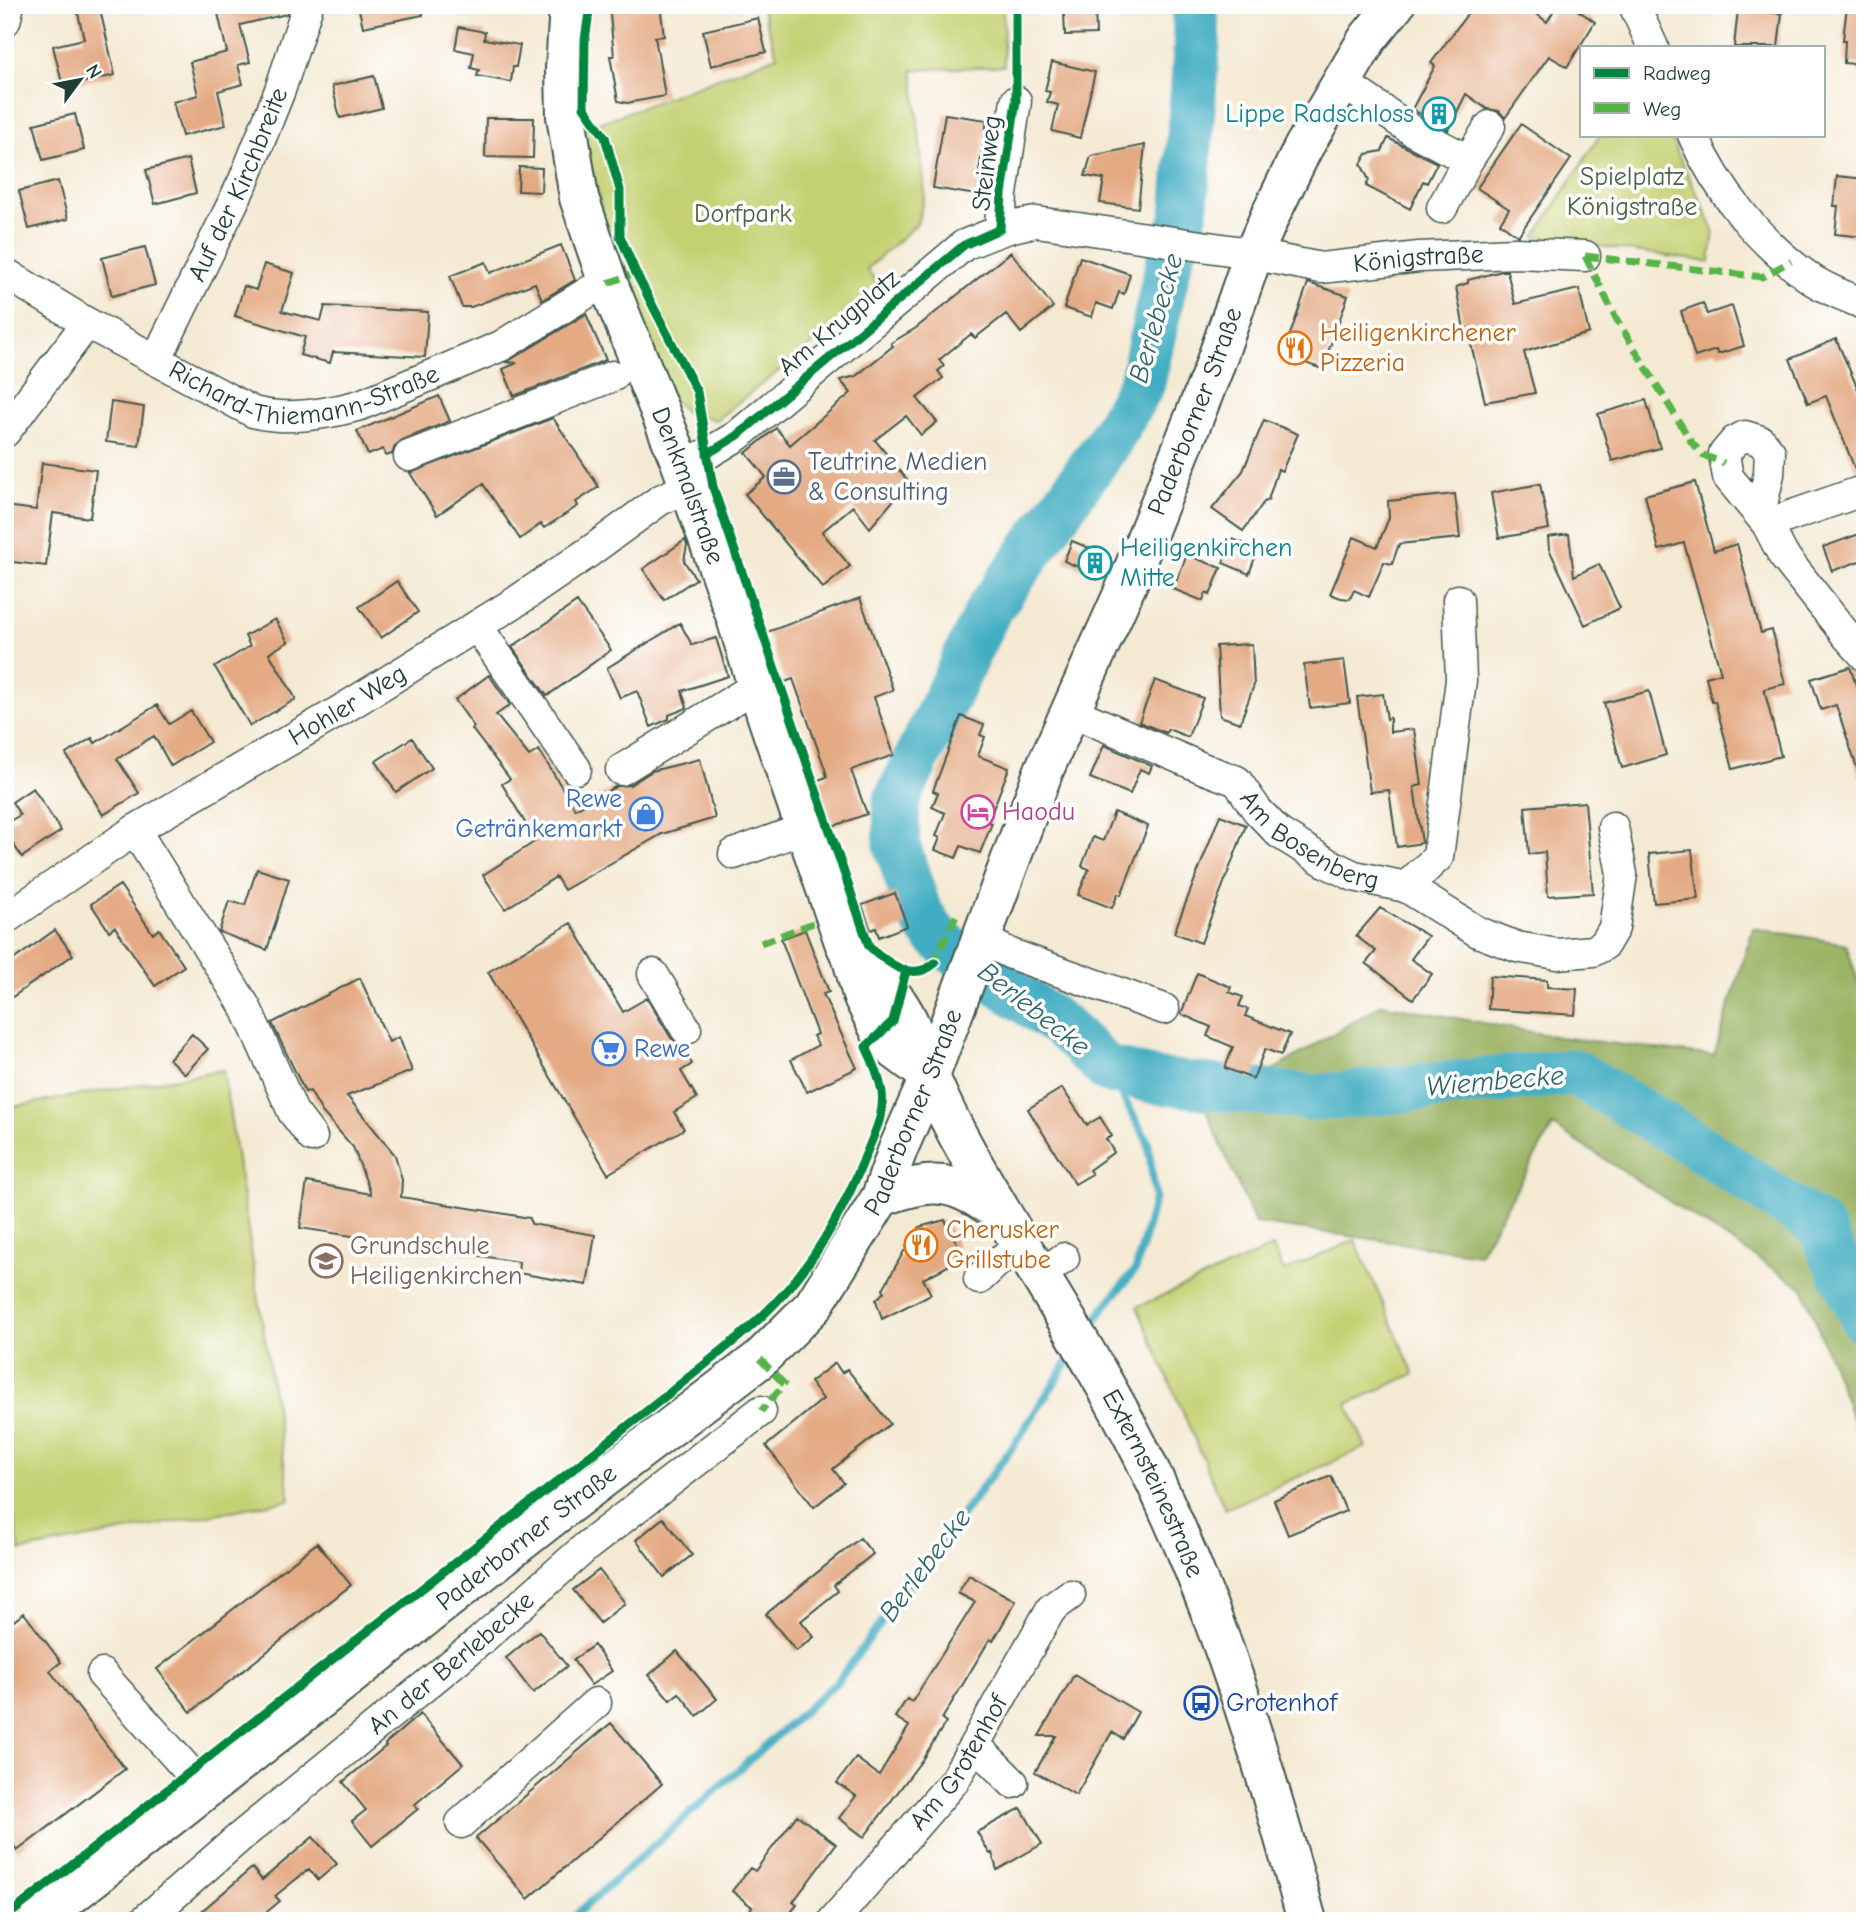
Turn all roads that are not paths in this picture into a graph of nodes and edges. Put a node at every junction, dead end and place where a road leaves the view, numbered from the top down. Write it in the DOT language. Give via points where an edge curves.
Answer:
graph roads {
  1 [pos="9,5"];
  2 [pos="308,5"];
  3 [pos="569,5"];
  4 [pos="1395,5"];
  5 [pos="1634,5"];
  6 [pos="5,21"];
  7 [pos="1653,46"];
  8 [pos="1342,82"];
  9 [pos="1016,101"];
  10 [pos="1490,126"];
  11 [pos="1694,136"];
  12 [pos="1468,160"];
  13 [pos="1442,208"];
  14 [pos="1000,229"];
  15 [pos="1253,255"];
  16 [pos="1585,256"];
  17 [pos="5,272"];
  18 [pos="608,283"];
  19 [pos="1865,305"];
  20 [pos="87,323"];
  21 [pos="156,360"];
  22 [pos="613,376"];
  23 [pos="5,432"];
  24 [pos="409,456"];
  25 [pos="685,475"];
  26 [pos="1865,490"];
  27 [pos="1767,524"];
  28 [pos="1458,600"];
  29 [pos="477,626"];
  30 [pos="1865,656"];
  31 [pos="759,690"];
  32 [pos="1070,711"];
  33 [pos="576,769"];
  34 [pos="621,770"];
  35 [pos="1613,827"];
  36 [pos="805,828"];
  37 [pos="135,830"];
  38 [pos="734,854"];
  39 [pos="1406,887"];
  40 [pos="5,919"];
  41 [pos="982,940"];
  42 [pos="653,974"];
  43 [pos="1164,1009"];
  44 [pos="686,1029"];
  45 [pos="930,1076"];
  46 [pos="312,1136"];
  47 [pos="881,1197"];
  48 [pos="1003,1214"];
  49 [pos="1042,1260"];
  50 [pos="979,1279"];
  51 [pos="761,1411"];
  52 [pos="560,1511"];
  53 [pos="587,1546"];
  54 [pos="1070,1595"];
  55 [pos="102,1674"];
  56 [pos="596,1703"];
  57 [pos="975,1745"];
  58 [pos="1013,1783"];
  59 [pos="205,1789"];
  60 [pos="461,1823"];
  61 [pos="38,1921"];
  62 [pos="144,1921"];
  63 [pos="833,1921"];
  64 [pos="1307,1921"];
  1 -- 6 [label="street"];
  2 -- 21 [label="street, Auf der Kirchbreite" via="244,180"];
  3 -- 18 [label="main road, Denkmalstraße" via="566,116 579,198"];
  4 -- 8 [label="main road, Paderborner Straße" via="1368,38"];
  5 -- 7 [label="street"];
  8 -- 12 [label="street" via="1413,131"];
  8 -- 15 [label="main road, Paderborner Straße" via="1303,148"];
  9 -- 14 [label="street, Steinweg"];
  10 -- 12 [label="street"];
  11 -- 19 [label="street" via="1727,197 1765,240 1812,280"];
  12 -- 13 [label="street"];
  14 -- 15 [label="street, Am Krugplatz" via="1037,222"];
  14 -- 25 [label="street, Am Krugplatz" via="964,245"];
  15 -- 16 [label="street, Königstraße" via="1321,268 1419,257"];
  15 -- 32 [label="main road, Paderborner Straße" via="1213,370 1130,578"];
  17 -- 20 [label="street, Richard-Thiemann-Straße"];
  18 -- 21 [label="street, Richard-Thiemann-Straße" via="501,346 340,411 267,416"];
  18 -- 25 [label="main road, Denkmalstraße"];
  20 -- 21 [label="street, Richard-Thiemann-Straße"];
  20 -- 23 [label="street"];
  22 -- 24 [label="street"];
  25 -- 29 [label="street, Hohler Weg" via="660,500 589,552"];
  25 -- 31 [label="main road, Denkmalstraße"];
  26 -- 27 [label="street"];
  27 -- 27 [label="street" via="1728,477 1724,463 1728,447 1745,436 1761,441 1770,452 1762,505"];
  27 -- 30 [label="street" via="1783,555"];
  28 -- 39 [label="street, Am Bosenberg" via="1461,680 1438,856"];
  29 -- 33 [label="street"];
  29 -- 37 [label="street, Hohler Weg"];
  31 -- 34 [label="street" via="745,693"];
  31 -- 36 [label="main road, Denkmalstraße"];
  32 -- 39 [label="street, Am Bosenberg" via="1237,781 1279,834 1354,876"];
  32 -- 41 [label="main road, Paderborner Straße"];
  35 -- 39 [label="street, Am Bosenberg" via="1622,874 1614,928 1604,945 1593,951 1557,954 1517,947 1478,932"];
  36 -- 38 [label="street"];
  36 -- 45 [label="main road, Denkmalstraße" via="862,995 881,1033 895,1050"];
  37 -- 40 [label="street, Hohler Weg"];
  37 -- 46 [label="street" via="246,1008 292,1112"];
  41 -- 43 [label="street"];
  41 -- 45 [label="main road, Paderborner Straße"];
  42 -- 44 [label="street"];
  45 -- 47 [label="main road, Paderborner Straße"];
  45 -- 48 [label="main road, Externsteinestraße" via="966,1152"];
  47 -- 48 [label="main road" via="914,1185 938,1184 961,1189"];
  47 -- 52 [label="main road, Paderborner Straße" via="813,1306 770,1351"];
  48 -- 49 [label="main road, Externsteinestraße"];
  49 -- 50 [label="street" via="996,1262"];
  49 -- 64 [label="main road, Externsteinestraße" via="1066,1321 1142,1455 1205,1597 1258,1747"];
  51 -- 53 [label="street, An der Berlebecke"];
  52 -- 53 [label="street"];
  52 -- 59 [label="main road, Paderborner Straße"];
  53 -- 62 [label="street, An der Berlebecke"];
  54 -- 57 [label="street, Am Grotenhof" via="1051,1609"];
  55 -- 59 [label="street"];
  56 -- 60 [label="street"];
  57 -- 58 [label="street"];
  57 -- 63 [label="street, Am Grotenhof" via="954,1781"];
  59 -- 61 [label="main road, Paderborner Straße"];
}
